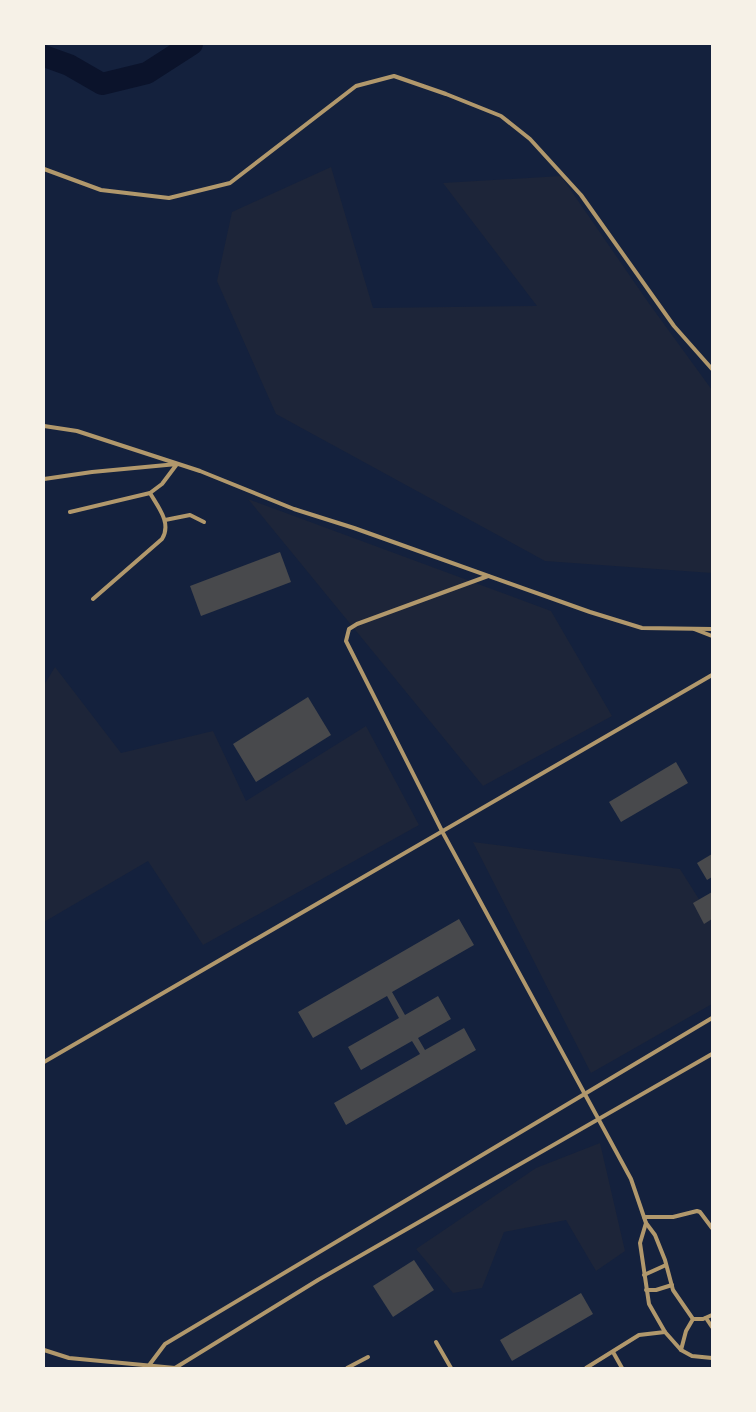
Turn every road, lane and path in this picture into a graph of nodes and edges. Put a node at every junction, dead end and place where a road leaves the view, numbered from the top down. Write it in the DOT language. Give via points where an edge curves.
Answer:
graph roads {
  1 [pos="44,169"];
  2 [pos="712,369"];
  3 [pos="44,426"];
  4 [pos="177,464"];
  5 [pos="44,479"];
  6 [pos="150,493"];
  7 [pos="70,512"];
  8 [pos="165,520"];
  9 [pos="204,522"];
  10 [pos="488,576"];
  11 [pos="93,599"];
  12 [pos="690,628"];
  13 [pos="712,629"];
  14 [pos="712,636"];
  15 [pos="712,675"];
  16 [pos="443,833"];
  17 [pos="712,1018"];
  18 [pos="712,1054"];
  19 [pos="44,1064"];
  20 [pos="585,1094"];
  21 [pos="598,1119"];
  22 [pos="644,1217"];
  23 [pos="646,1223"];
  24 [pos="712,1228"];
  25 [pos="666,1265"];
  26 [pos="644,1275"];
  27 [pos="672,1285"];
  28 [pos="646,1290"];
  29 [pos="712,1315"];
  30 [pos="706,1318"];
  31 [pos="693,1319"];
  32 [pos="712,1327"];
  33 [pos="665,1332"];
  34 [pos="436,1342"];
  35 [pos="44,1350"];
  36 [pos="681,1350"];
  37 [pos="614,1352"];
  38 [pos="368,1357"];
  39 [pos="712,1357"];
  40 [pos="148,1367"];
  41 [pos="347,1368"];
  42 [pos="451,1368"];
  43 [pos="586,1368"];
  44 [pos="622,1368"];
  1 -- 2 [label="lane" via="101,190 169,198 230,183 356,86 393,76 501,116 530,139 581,195 674,326"];
  3 -- 4 [label="lane" via="77,431"];
  4 -- 5 [label="lane"];
  4 -- 6 [label="lane"];
  4 -- 10 [label="lane"];
  6 -- 7 [label="lane"];
  6 -- 8 [label="lane"];
  8 -- 9 [label="lane" via="190,515"];
  8 -- 11 [label="lane" via="162,539"];
  10 -- 12 [label="lane" via="642,628"];
  10 -- 16 [label="lane" via="357,624 346,635"];
  12 -- 13 [label="lane"];
  12 -- 14 [label="lane"];
  15 -- 16 [label="lane"];
  16 -- 19 [label="lane"];
  16 -- 20 [label="lane"];
  17 -- 20 [label="lane"];
  18 -- 21 [label="lane"];
  20 -- 21 [label="lane"];
  20 -- 40 [label="lane" via="165,1344"];
  21 -- 22 [label="lane" via="631,1179"];
  21 -- 40 [label="lane" via="318,1280 176,1368"];
  22 -- 23 [label="lane"];
  22 -- 24 [label="lane" via="697,1211"];
  23 -- 25 [label="lane"];
  23 -- 26 [label="lane" via="640,1243"];
  25 -- 26 [label="lane"];
  25 -- 27 [label="lane"];
  26 -- 28 [label="lane"];
  27 -- 28 [label="lane"];
  27 -- 31 [label="lane"];
  28 -- 33 [label="lane" via="649,1304"];
  29 -- 30 [label="lane"];
  30 -- 31 [label="lane"];
  30 -- 32 [label="lane"];
  31 -- 36 [label="lane"];
  33 -- 36 [label="lane"];
  33 -- 37 [label="lane" via="639,1335"];
  34 -- 42 [label="lane"];
  35 -- 40 [label="lane" via="69,1358"];
  36 -- 39 [label="lane" via="692,1356"];
  37 -- 43 [label="lane"];
  37 -- 44 [label="lane"];
  38 -- 41 [label="lane"];
}
